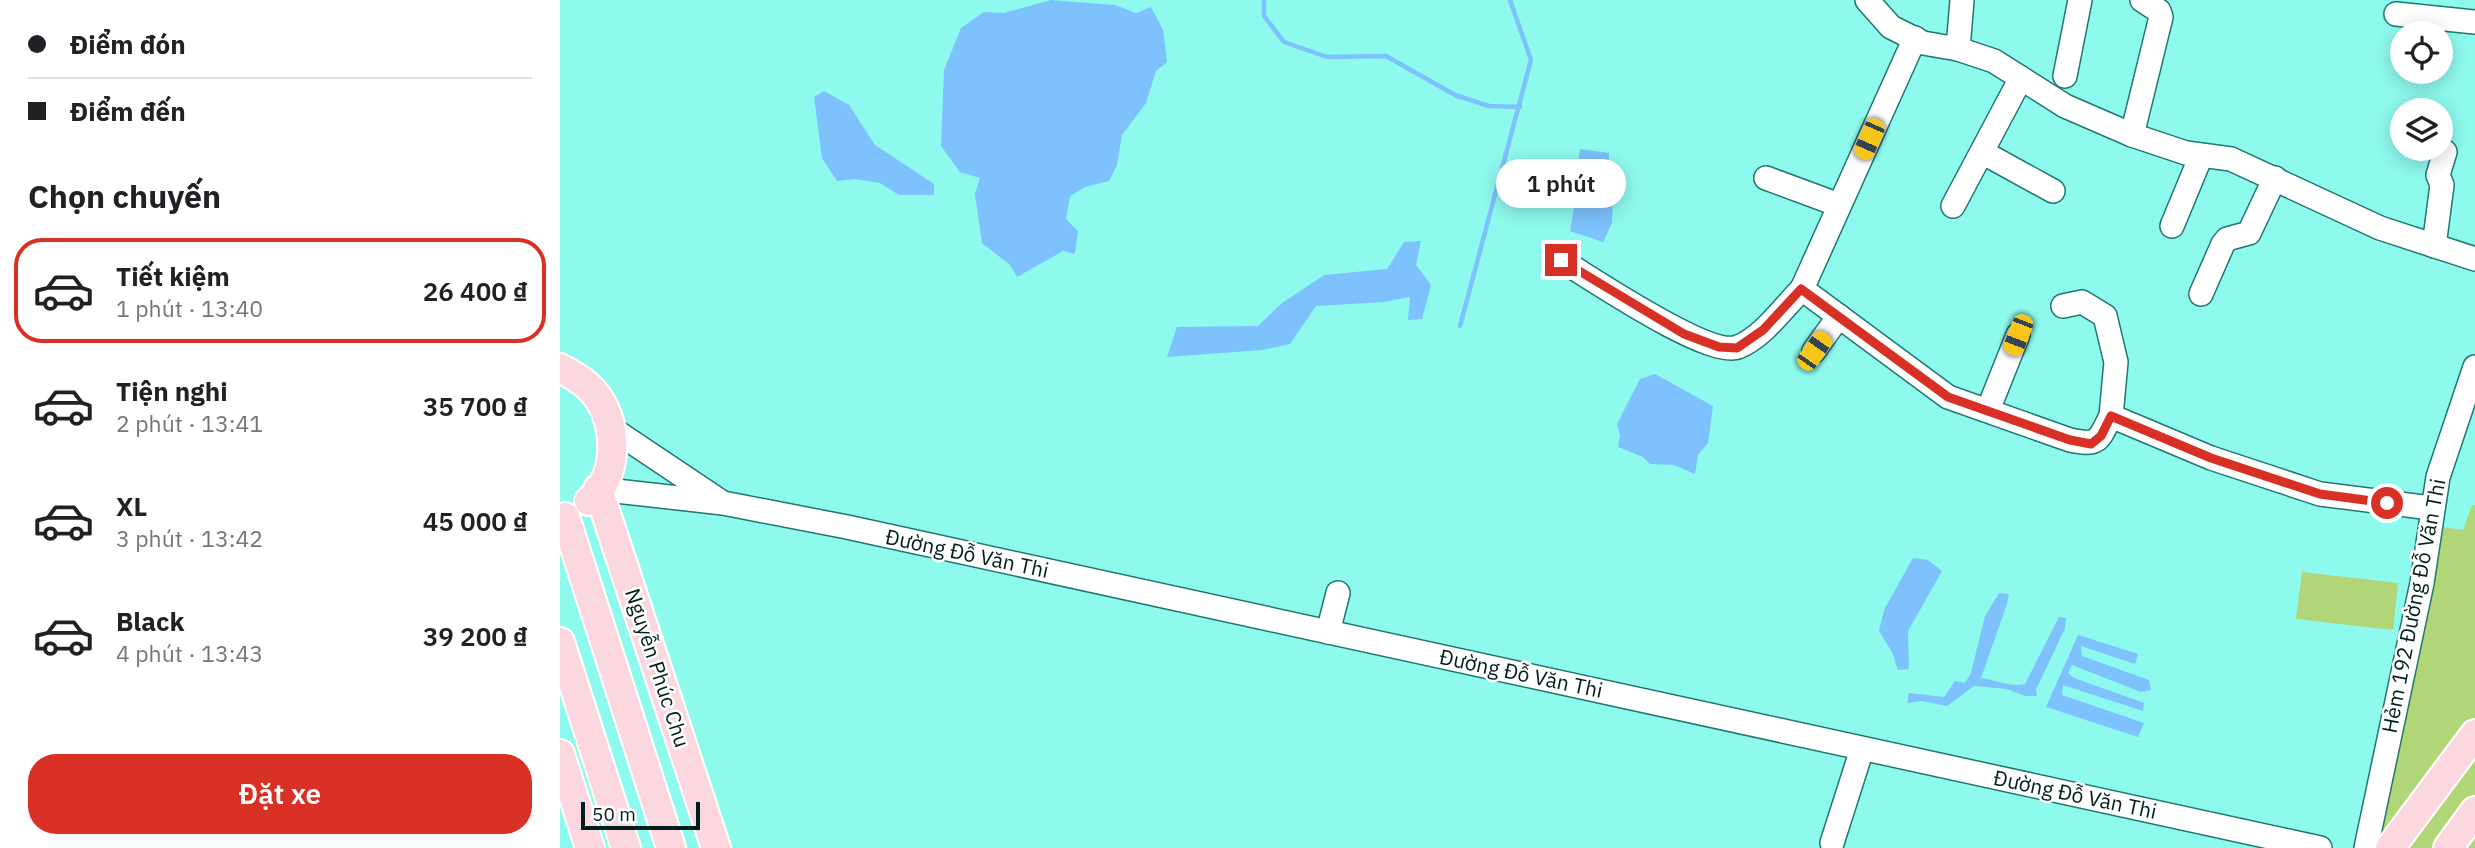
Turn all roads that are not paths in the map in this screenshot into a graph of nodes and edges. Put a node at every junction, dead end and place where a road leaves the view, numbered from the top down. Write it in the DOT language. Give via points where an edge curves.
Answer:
graph roads {
  1 [pos="1867,0"];
  2 [pos="1962,0"];
  3 [pos="2080,0"];
  4 [pos="2142,0"];
  5 [pos="2396,14"];
  6 [pos="2475,22"];
  7 [pos="1915,38"];
  8 [pos="1958,50"];
  9 [pos="2065,76"];
  10 [pos="2021,78"];
  11 [pos="2132,135"];
  12 [pos="1982,152"];
  13 [pos="2201,156"];
  14 [pos="2442,161"];
  15 [pos="1766,178"];
  16 [pos="2276,178"];
  17 [pos="2053,191"];
  18 [pos="1839,205"];
  19 [pos="1953,206"];
  20 [pos="2172,226"];
  21 [pos="2434,246"];
  22 [pos="2475,259"];
  23 [pos="1561,260"];
  24 [pos="1801,289"];
  25 [pos="2201,294"];
  26 [pos="2063,306"];
  27 [pos="1839,316"];
  28 [pos="2018,335"];
  29 [pos="1814,351"];
  30 [pos="2475,367"];
  31 [pos="560,368"];
  32 [pos="1988,410"];
  33 [pos="2111,416"];
  34 [pos="611,428"];
  35 [pos="598,489"];
  36 [pos="723,503"];
  37 [pos="2431,508"];
  38 [pos="563,518"];
  39 [pos="1338,593"];
  40 [pos="1328,632"];
  41 [pos="560,642"];
  42 [pos="2475,734"];
  43 [pos="1862,748"];
  44 [pos="560,754"];
  45 [pos="2475,811"];
  46 [pos="1832,843"];
  47 [pos="590,848"];
  48 [pos="626,848"];
  49 [pos="671,848"];
  50 [pos="716,848"];
  51 [pos="2319,848"];
  52 [pos="2366,848"];
  53 [pos="2390,848"];
  54 [pos="2448,848"];
  1 -- 7 [label="street" via="1891,27"];
  2 -- 8 [label="street"];
  3 -- 9 [label="street"];
  4 -- 11 [label="street" via="2161,17"];
  5 -- 6 [label="street"];
  7 -- 8 [label="street"];
  7 -- 18 [label="street"];
  8 -- 10 [label="street" via="1994,61"];
  10 -- 11 [label="street" via="2066,106"];
  10 -- 12 [label="street"];
  11 -- 13 [label="street"];
  12 -- 17 [label="street"];
  12 -- 19 [label="street"];
  13 -- 16 [label="street" via="2231,159"];
  13 -- 20 [label="street"];
  14 -- 21 [label="street"];
  15 -- 18 [label="street"];
  16 -- 21 [label="street" via="2380,228"];
  16 -- 25 [label="street" via="2249,233 2223,244"];
  18 -- 24 [label="street"];
  21 -- 22 [label="street"];
  23 -- 24 [label="street" via="1684,334 1719,347 1737,348 1763,330"];
  24 -- 27 [label="street"];
  26 -- 33 [label="street" via="2082,302 2105,316 2116,362"];
  27 -- 29 [label="street"];
  27 -- 32 [label="street" via="1948,397"];
  28 -- 32 [label="street"];
  30 -- 37 [label="street, Hẻm 192 Đường Đỗ Văn Thi"];
  31 -- 34 [label="main road" via="580,378 598,398"];
  32 -- 33 [label="street" via="2091,444"];
  33 -- 37 [label="street" via="2211,458 2320,494"];
  34 -- 35 [label="main road" via="613,449 607,475"];
  34 -- 36 [label="street, Đường Đỗ Văn Thi"];
  35 -- 36 [label="street, Đường Đỗ Văn Thi"];
  35 -- 38 [label="main road" via="593,498"];
  35 -- 50 [label="main road, Nguyễn Phúc Chu"];
  36 -- 40 [label="street, Đường Đỗ Văn Thi"];
  37 -- 52 [label="street, Hẻm 192 Đường Đỗ Văn Thi" via="2422,583"];
  38 -- 49 [label="main road, Nguyễn Phúc Chu"];
  39 -- 40 [label="street"];
  40 -- 43 [label="street, Đường Đỗ Văn Thi"];
  41 -- 48 [label="main road"];
  42 -- 53 [label="main road"];
  43 -- 46 [label="street"];
  43 -- 51 [label="street, Đường Đỗ Văn Thi"];
  44 -- 47 [label="main road"];
  45 -- 54 [label="main road"];
}
